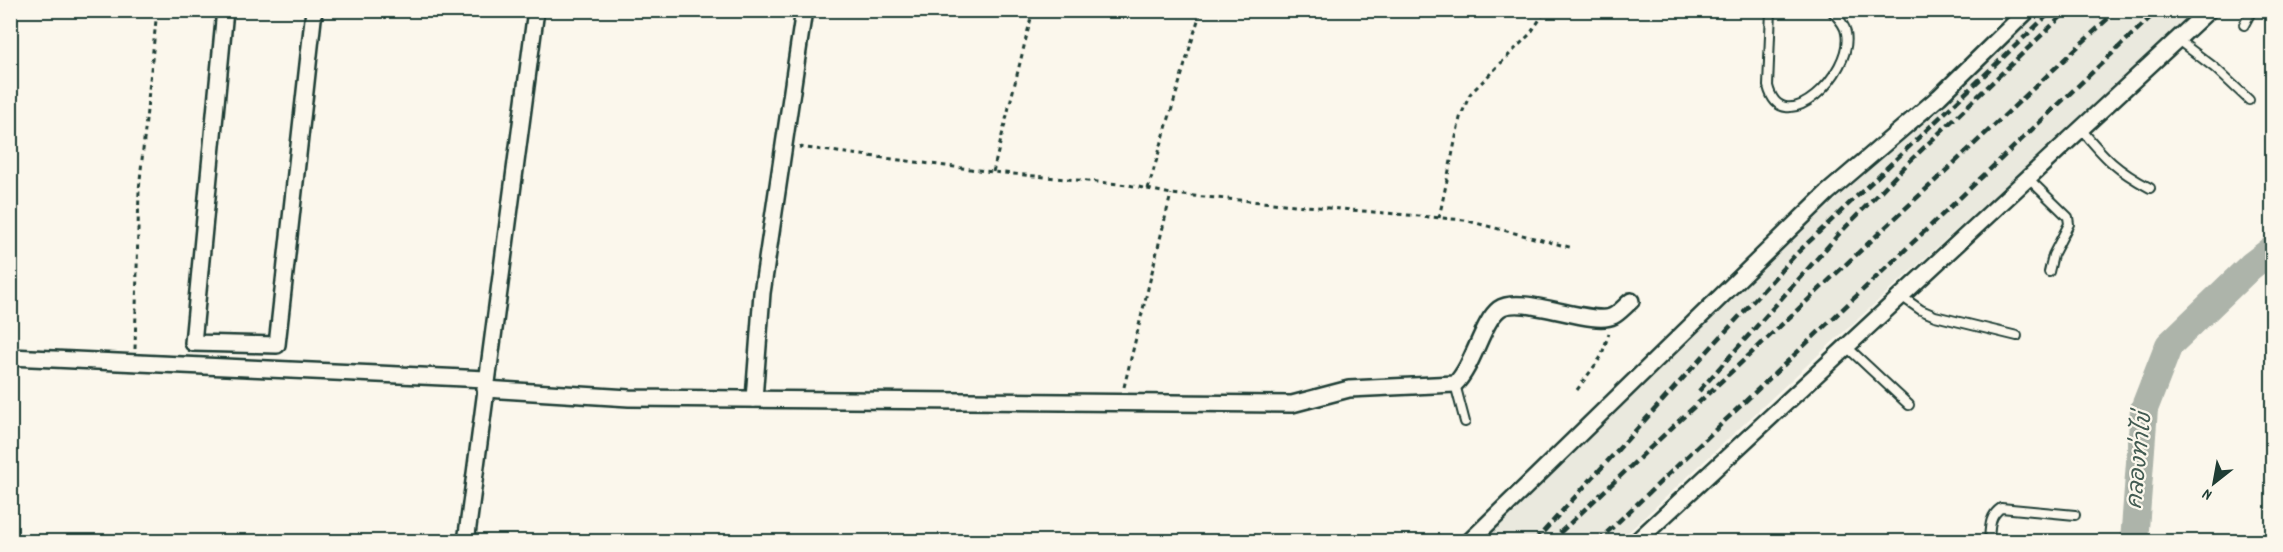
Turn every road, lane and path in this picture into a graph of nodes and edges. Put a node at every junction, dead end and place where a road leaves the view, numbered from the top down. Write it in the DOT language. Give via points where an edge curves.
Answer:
graph roads {
  1 [pos="157,10"];
  2 [pos="225,10"];
  3 [pos="314,10"];
  4 [pos="536,10"];
  5 [pos="804,10"];
  6 [pos="1033,10"];
  7 [pos="1201,10"];
  8 [pos="1546,10"];
  9 [pos="1771,10"];
  10 [pos="1831,10"];
  11 [pos="2028,10"];
  12 [pos="2209,10"];
  13 [pos="2252,10"];
  14 [pos="2244,25"];
  15 [pos="2178,40"];
  16 [pos="2249,100"];
  17 [pos="2081,129"];
  18 [pos="784,145"];
  19 [pos="993,172"];
  20 [pos="2028,178"];
  21 [pos="2150,188"];
  22 [pos="1148,189"];
  23 [pos="1171,194"];
  24 [pos="1439,218"];
  25 [pos="1573,248"];
  26 [pos="2049,272"];
  27 [pos="1901,296"];
  28 [pos="1631,301"];
  29 [pos="1612,317"];
  30 [pos="2017,336"];
  31 [pos="1847,346"];
  32 [pos="10,357"];
  33 [pos="135,363"];
  34 [pos="485,384"];
  35 [pos="1455,384"];
  36 [pos="1577,390"];
  37 [pos="754,399"];
  38 [pos="1120,403"];
  39 [pos="1909,405"];
  40 [pos="1465,422"];
  41 [pos="2075,515"];
  42 [pos="466,542"];
  43 [pos="1469,542"];
  44 [pos="1636,542"];
  45 [pos="1989,542"];
  1 -- 33 [label="path" via="140,190"];
  2 -- 3 [label="street" via="194,343 277,345"];
  4 -- 34 [label="street"];
  5 -- 18 [label="street"];
  6 -- 19 [label="path"];
  7 -- 22 [label="path"];
  8 -- 24 [label="path" via="1530,34 1470,94 1460,118"];
  9 -- 10 [label="lane" via="1768,86 1776,104 1789,108 1809,102 1840,67 1846,51 1846,33"];
  11 -- 43 [label="street" via="1939,97 1827,193"];
  12 -- 15 [label="street"];
  13 -- 14 [label="lane"];
  15 -- 16 [label="lane"];
  15 -- 17 [label="street"];
  17 -- 20 [label="street"];
  17 -- 21 [label="lane" via="2104,158 2123,174"];
  18 -- 19 [label="path"];
  18 -- 37 [label="street" via="762,293"];
  19 -- 22 [label="path"];
  20 -- 26 [label="lane" via="2068,217 2069,224 2052,255"];
  20 -- 27 [label="street"];
  22 -- 23 [label="path"];
  23 -- 24 [label="path"];
  23 -- 38 [label="path"];
  24 -- 25 [label="path" via="1464,220"];
  27 -- 30 [label="lane" via="1935,316"];
  27 -- 31 [label="street"];
  28 -- 29 [label="street"];
  29 -- 35 [label="street" via="1506,305 1492,318"];
  29 -- 36 [label="path" via="1601,357"];
  31 -- 39 [label="lane"];
  31 -- 44 [label="street"];
  32 -- 33 [label="street"];
  33 -- 34 [label="street"];
  34 -- 37 [label="street" via="629,398"];
  34 -- 42 [label="street"];
  35 -- 38 [label="street" via="1349,389 1292,404"];
  35 -- 40 [label="lane"];
  37 -- 38 [label="street"];
  41 -- 45 [label="lane" via="2001,508 1991,519"];
}
